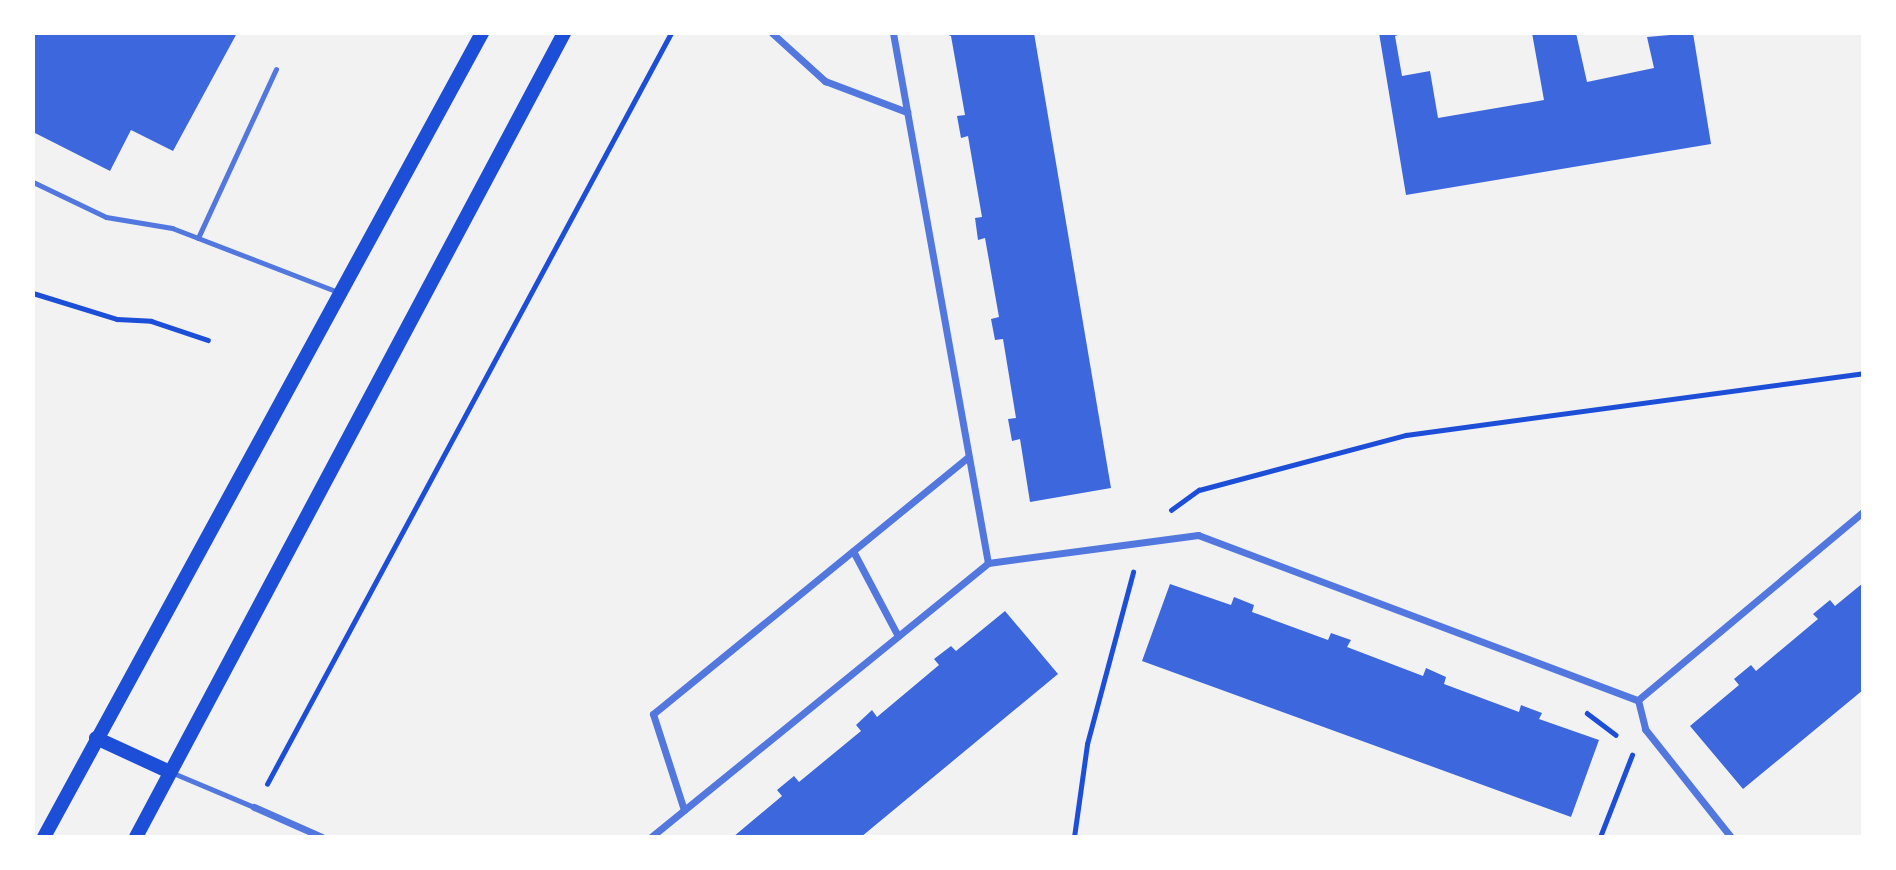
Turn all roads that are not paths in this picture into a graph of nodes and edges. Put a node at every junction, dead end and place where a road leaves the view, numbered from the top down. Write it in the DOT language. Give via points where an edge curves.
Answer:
graph roads {
  1 [pos="482,33"];
  2 [pos="564,33"];
  3 [pos="772,33"];
  4 [pos="893,33"];
  5 [pos="276,69"];
  6 [pos="907,112"];
  7 [pos="33,183"];
  8 [pos="198,238"];
  9 [pos="340,292"];
  10 [pos="968,457"];
  11 [pos="1863,513"];
  12 [pos="853,551"];
  13 [pos="988,563"];
  14 [pos="898,636"];
  15 [pos="1638,700"];
  16 [pos="96,738"];
  17 [pos="170,772"];
  18 [pos="254,807"];
  19 [pos="684,810"];
  20 [pos="44,837"];
  21 [pos="136,837"];
  22 [pos="322,837"];
  23 [pos="651,837"];
  24 [pos="1731,837"];
  1 -- 9 [label="main road"];
  2 -- 17 [label="main road"];
  3 -- 6 [label="street" via="825,81"];
  4 -- 6 [label="street"];
  5 -- 8 [label="lane"];
  6 -- 10 [label="street"];
  7 -- 8 [label="lane" via="106,217 172,228"];
  8 -- 9 [label="lane"];
  9 -- 16 [label="main road"];
  10 -- 12 [label="street"];
  10 -- 13 [label="street"];
  11 -- 15 [label="street"];
  12 -- 14 [label="street"];
  12 -- 19 [label="street" via="653,713"];
  13 -- 14 [label="street"];
  13 -- 15 [label="street" via="1198,535"];
  14 -- 19 [label="street"];
  15 -- 24 [label="street" via="1645,729"];
  16 -- 17 [label="main road"];
  16 -- 20 [label="main road"];
  17 -- 18 [label="lane"];
  17 -- 21 [label="main road"];
  18 -- 22 [label="street"];
  19 -- 23 [label="street"];
}
